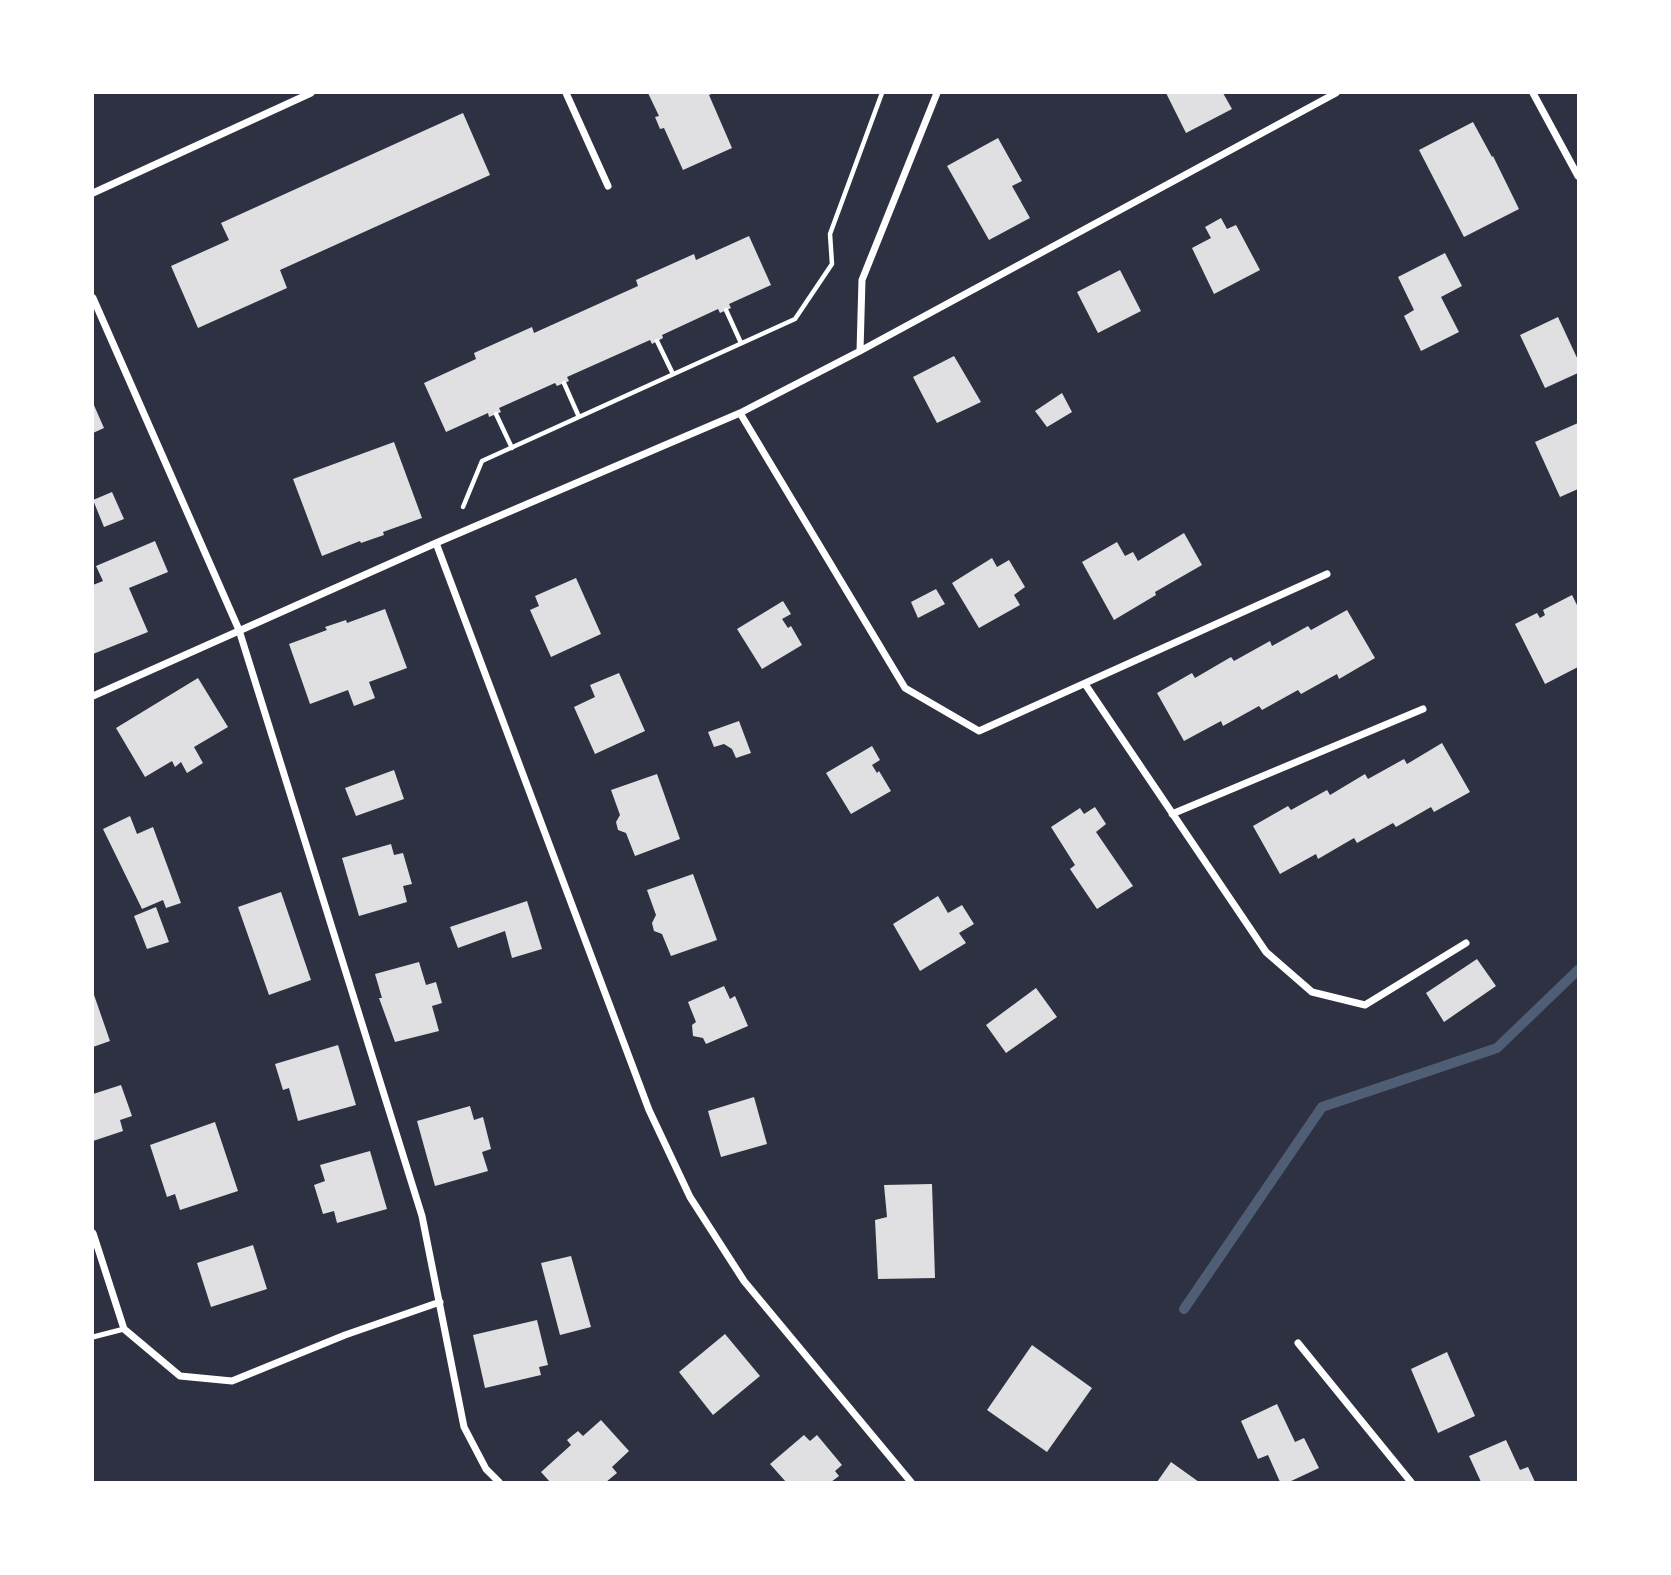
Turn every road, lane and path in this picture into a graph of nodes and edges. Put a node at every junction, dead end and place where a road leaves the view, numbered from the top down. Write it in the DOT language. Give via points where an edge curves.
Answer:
graph roads {
  1 [pos="311,93"];
  2 [pos="566,93"];
  3 [pos="882,93"];
  4 [pos="937,93"];
  5 [pos="1336,93"];
  6 [pos="1533,93"];
  7 [pos="1578,176"];
  8 [pos="608,186"];
  9 [pos="93,193"];
  10 [pos="93,298"];
  11 [pos="726,310"];
  12 [pos="657,341"];
  13 [pos="741,343"];
  14 [pos="860,351"];
  15 [pos="673,374"];
  16 [pos="564,383"];
  17 [pos="740,413"];
  18 [pos="496,414"];
  19 [pos="579,417"];
  20 [pos="512,448"];
  21 [pos="461,509"];
  22 [pos="436,542"];
  23 [pos="1327,574"];
  24 [pos="239,630"];
  25 [pos="1085,684"];
  26 [pos="93,696"];
  27 [pos="1423,709"];
  28 [pos="1172,814"];
  29 [pos="1466,943"];
  30 [pos="93,1233"];
  31 [pos="440,1302"];
  32 [pos="124,1329"];
  33 [pos="93,1337"];
  34 [pos="1298,1343"];
  35 [pos="499,1482"];
  36 [pos="911,1482"];
  37 [pos="1411,1482"];
  1 -- 9 [label="street"];
  2 -- 8 [label="street"];
  3 -- 13 [label="path" via="830,234 832,264 795,319"];
  4 -- 14 [label="street" via="862,280"];
  5 -- 14 [label="street"];
  6 -- 7 [label="street"];
  10 -- 24 [label="street"];
  11 -- 13 [label="path"];
  12 -- 15 [label="path"];
  13 -- 15 [label="path"];
  14 -- 17 [label="street"];
  15 -- 19 [label="path"];
  16 -- 19 [label="path"];
  17 -- 22 [label="street"];
  17 -- 25 [label="street" via="905,688 979,731"];
  18 -- 20 [label="path"];
  19 -- 20 [label="path"];
  20 -- 21 [label="path" via="482,461"];
  22 -- 24 [label="street"];
  22 -- 36 [label="street" via="649,1110 690,1197 744,1281"];
  23 -- 25 [label="street"];
  24 -- 26 [label="street"];
  24 -- 31 [label="street" via="422,1216"];
  25 -- 28 [label="street"];
  27 -- 28 [label="street"];
  28 -- 29 [label="street" via="1266,952 1312,992 1364,1005"];
  30 -- 32 [label="street"];
  31 -- 32 [label="street" via="232,1381 180,1376"];
  31 -- 35 [label="street" via="464,1427 486,1469"];
  32 -- 33 [label="lane"];
  34 -- 37 [label="street"];
}
